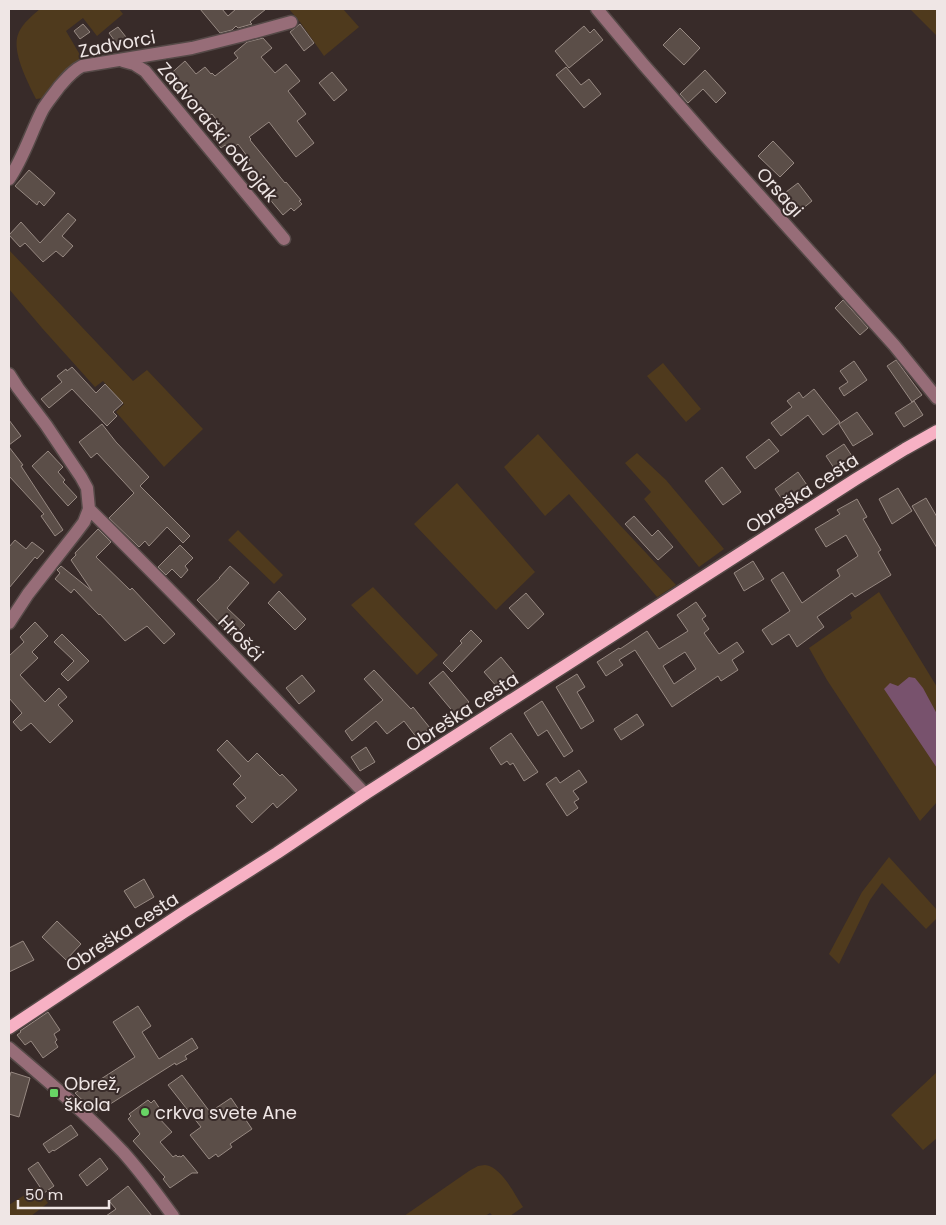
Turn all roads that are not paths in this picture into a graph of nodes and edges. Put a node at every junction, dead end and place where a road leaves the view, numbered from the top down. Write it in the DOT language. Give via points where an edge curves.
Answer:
graph roads {
  1 [pos="597,9"];
  2 [pos="291,22"];
  3 [pos="117,60"];
  4 [pos="9,179"];
  5 [pos="284,239"];
  6 [pos="9,374"];
  7 [pos="937,398"];
  8 [pos="937,431"];
  9 [pos="88,509"];
  10 [pos="9,623"];
  11 [pos="366,794"];
  12 [pos="9,1028"];
  13 [pos="9,1048"];
  14 [pos="173,1216"];
  1 -- 7 [label="street, Orsagi" via="712,144 894,345"];
  2 -- 3 [label="street, Zadvorci" via="192,48"];
  3 -- 4 [label="street, Zadvorci" via="82,66 63,82 44,107"];
  3 -- 5 [label="street, Zadvorački odvojak" via="134,64 149,75"];
  6 -- 9 [label="street" via="82,477 87,488"];
  8 -- 11 [label="main road, Obreška cesta" via="856,479"];
  9 -- 10 [label="street" via="84,522"];
  9 -- 11 [label="street, Hrošći" via="158,577"];
  11 -- 12 [label="main road, Obreška cesta"];
  13 -- 14 [label="street" via="123,1153"];
}
